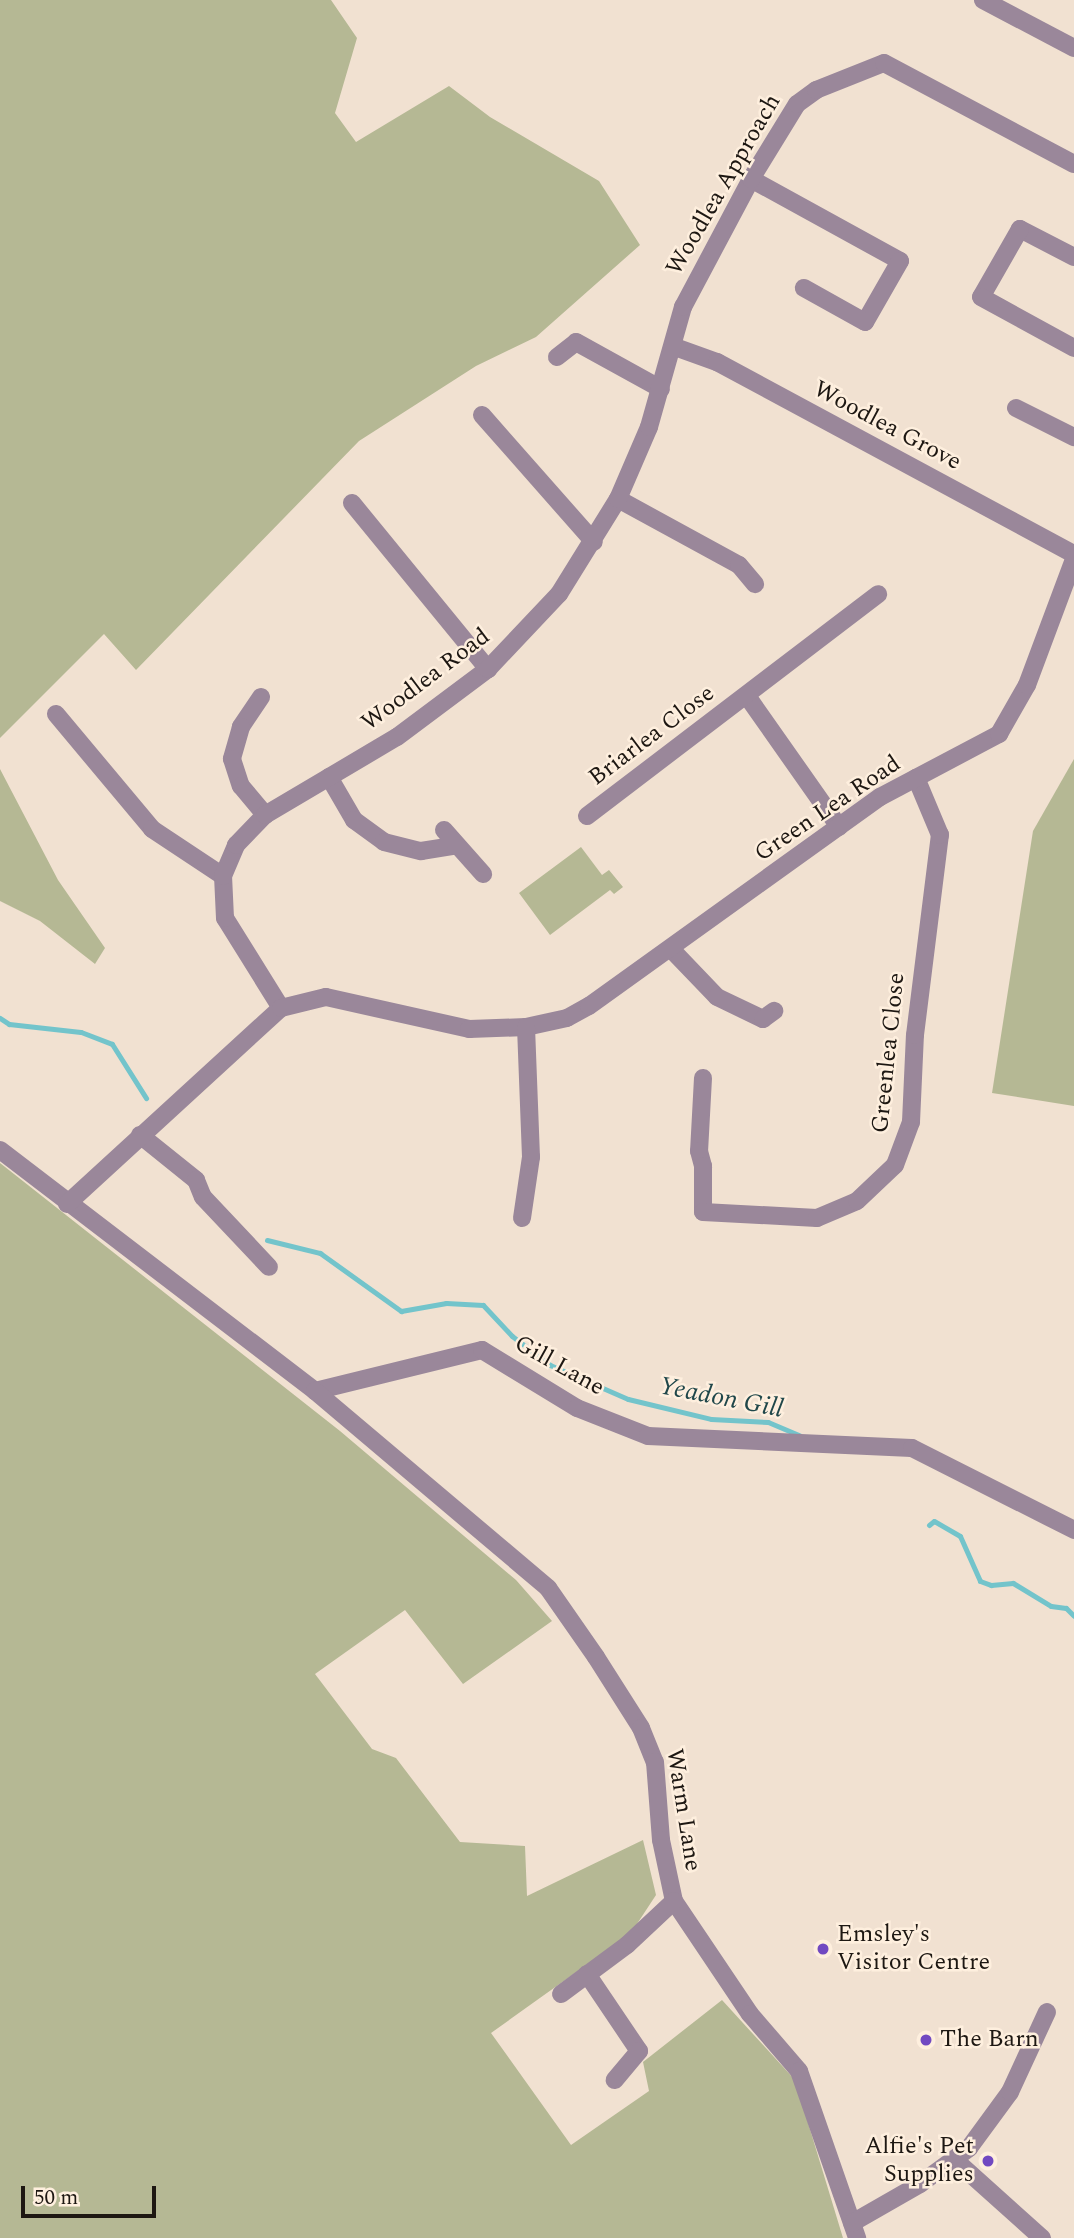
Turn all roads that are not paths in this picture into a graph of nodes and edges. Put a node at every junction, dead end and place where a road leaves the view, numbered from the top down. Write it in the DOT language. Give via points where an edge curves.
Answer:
graph roads {
  1 [pos="983,0"];
  2 [pos="1074,48"];
  3 [pos="1074,164"];
  4 [pos="751,179"];
  5 [pos="1074,257"];
  6 [pos="804,288"];
  7 [pos="675,348"];
  8 [pos="1074,348"];
  9 [pos="556,357"];
  10 [pos="661,389"];
  11 [pos="1016,408"];
  12 [pos="482,415"];
  13 [pos="1074,437"];
  14 [pos="618,499"];
  15 [pos="352,503"];
  16 [pos="594,542"];
  17 [pos="1074,556"];
  18 [pos="755,584"];
  19 [pos="878,594"];
  20 [pos="488,669"];
  21 [pos="747,695"];
  22 [pos="261,697"];
  23 [pos="56,713"];
  24 [pos="329,777"];
  25 [pos="916,778"];
  26 [pos="265,815"];
  27 [pos="587,816"];
  28 [pos="839,827"];
  29 [pos="444,830"];
  30 [pos="457,845"];
  31 [pos="483,874"];
  32 [pos="223,876"];
  33 [pos="671,949"];
  34 [pos="281,1008"];
  35 [pos="768,1022"];
  36 [pos="526,1027"];
  37 [pos="703,1078"];
  38 [pos="140,1135"];
  39 [pos="0,1150"];
  40 [pos="66,1204"];
  41 [pos="522,1218"];
  42 [pos="269,1267"];
  43 [pos="315,1391"];
  44 [pos="1074,1530"];
  45 [pos="674,1901"];
  46 [pos="587,1974"];
  47 [pos="561,1994"];
  48 [pos="1047,2012"];
  49 [pos="615,2080"];
  50 [pos="955,2160"];
  51 [pos="855,2231"];
  52 [pos="1042,2238"];
  1 -- 2 [label="street"];
  3 -- 4 [label="street, Woodlea Approach" via="884,63 806,95"];
  4 -- 6 [label="street" via="900,261 866,322"];
  4 -- 7 [label="street, Woodlea Approach" via="683,307"];
  5 -- 8 [label="street" via="1020,229 981,297"];
  7 -- 10 [label="street, Woodlea Road"];
  7 -- 17 [label="street, Woodlea Grove" via="717,362"];
  9 -- 10 [label="street" via="576,342"];
  10 -- 14 [label="street, Woodlea Road"];
  11 -- 13 [label="street"];
  12 -- 16 [label="street"];
  14 -- 16 [label="street, Woodlea Road"];
  14 -- 18 [label="street" via="739,565"];
  15 -- 20 [label="street"];
  16 -- 20 [label="street, Woodlea Road" via="559,594"];
  17 -- 25 [label="street, Green Lea Road" via="1027,685 999,734"];
  19 -- 21 [label="street, Briarlea Close"];
  20 -- 24 [label="street, Woodlea Road" via="397,737"];
  21 -- 27 [label="street, Briarlea Close"];
  21 -- 28 [label="street, Briarlea Close"];
  22 -- 26 [label="street" via="241,727 232,759 241,786"];
  23 -- 32 [label="street" via="152,829"];
  24 -- 26 [label="street, Woodlea Road"];
  24 -- 30 [label="street" via="354,820 384,842 421,851"];
  25 -- 28 [label="street, Green Lea Road"];
  25 -- 37 [label="street, Greenlea Close" via="940,835 915,1035 911,1122 895,1165 857,1201 817,1218 703,1212 704,1166 699,1151"];
  26 -- 32 [label="street, Woodlea Road" via="236,845"];
  28 -- 33 [label="street, Green Lea Road"];
  29 -- 30 [label="street"];
  30 -- 31 [label="street"];
  32 -- 34 [label="street, Woodlea Road" via="225,918"];
  33 -- 35 [label="street" via="717,997"];
  33 -- 36 [label="street, Green Lea Road" via="567,1018"];
  34 -- 36 [label="street, Green Lea Road" via="326,997 469,1029"];
  34 -- 38 [label="street, Green Lea Road"];
  36 -- 41 [label="street" via="531,1157"];
  38 -- 40 [label="street"];
  38 -- 42 [label="street" via="196,1180 203,1197"];
  39 -- 40 [label="street"];
  40 -- 43 [label="street"];
  43 -- 44 [label="street, Gill Lane" via="482,1350 578,1408 648,1436 912,1448"];
  43 -- 45 [label="street, Warm Lane" via="548,1588 641,1728 655,1762 660,1840"];
  45 -- 46 [label="street"];
  45 -- 51 [label="street, Warm Lane" via="707,1955 799,2071"];
  46 -- 47 [label="street"];
  46 -- 49 [label="street" via="639,2051"];
  48 -- 50 [label="street" via="1010,2092"];
  50 -- 51 [label="street"];
  50 -- 52 [label="street"];
}
